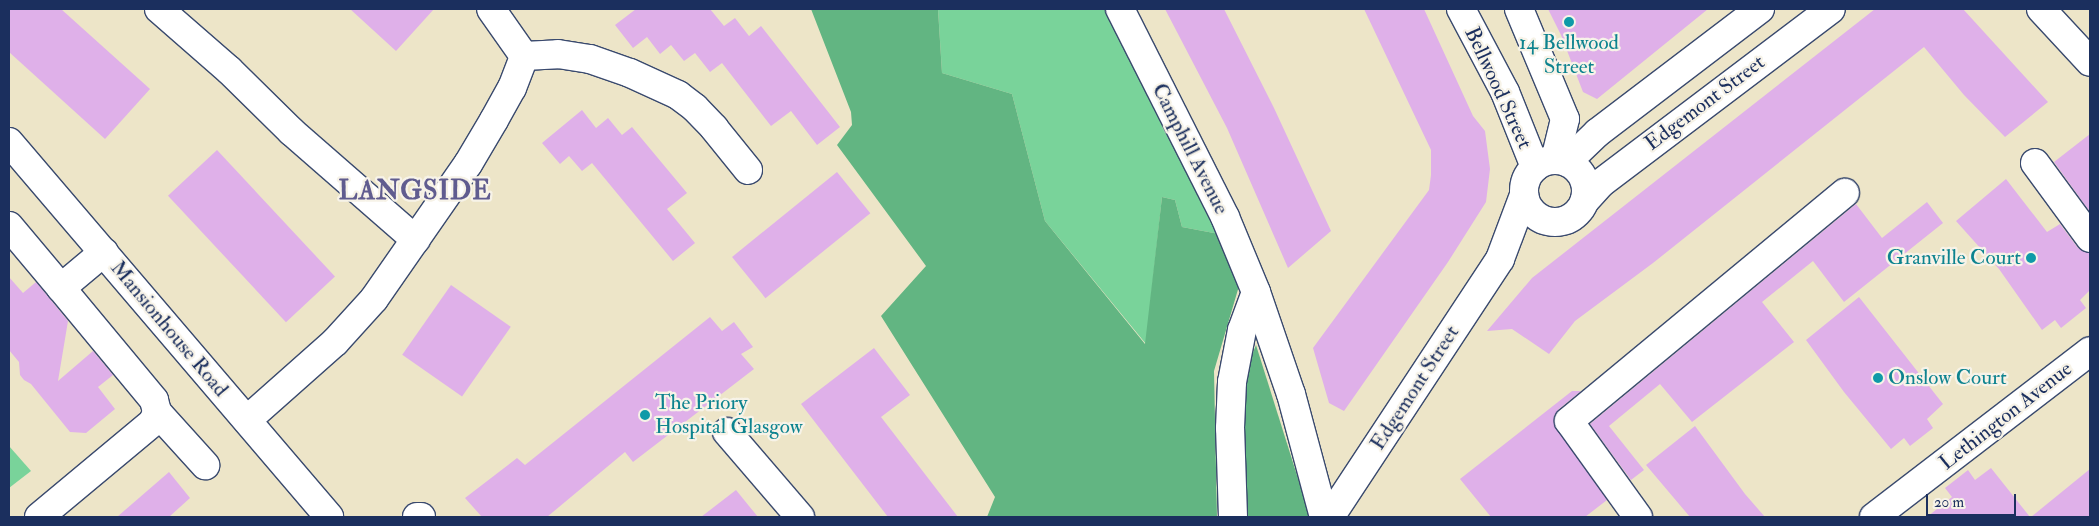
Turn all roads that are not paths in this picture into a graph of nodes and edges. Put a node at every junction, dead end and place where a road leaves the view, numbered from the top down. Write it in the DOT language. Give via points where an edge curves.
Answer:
graph roads {
  1 [pos="159,9"];
  2 [pos="491,9"];
  3 [pos="1120,9"];
  4 [pos="1461,9"];
  5 [pos="1519,9"];
  6 [pos="1760,9"];
  7 [pos="1831,9"];
  8 [pos="2041,9"];
  9 [pos="524,56"];
  10 [pos="2090,62"];
  11 [pos="9,142"];
  12 [pos="1552,163"];
  13 [pos="2035,163"];
  14 [pos="748,170"];
  15 [pos="1845,193"];
  16 [pos="1524,195"];
  17 [pos="1584,202"];
  18 [pos="1550,221"];
  19 [pos="9,226"];
  20 [pos="2090,238"];
  21 [pos="416,240"];
  22 [pos="104,252"];
  23 [pos="1500,259"];
  24 [pos="61,288"];
  25 [pos="1256,292"];
  26 [pos="2090,351"];
  27 [pos="158,412"];
  28 [pos="247,420"];
  29 [pos="727,432"];
  30 [pos="205,465"];
  31 [pos="39,517"];
  32 [pos="329,517"];
  33 [pos="800,517"];
  34 [pos="1233,517"];
  35 [pos="1324,517"];
  36 [pos="1330,517"];
  37 [pos="1638,517"];
  38 [pos="1874,517"];
  1 -- 21 [label="street" via="229,70 292,132"];
  2 -- 9 [label="street"];
  3 -- 25 [label="street, Camphill Avenue" via="1225,217"];
  4 -- 12 [label="street, Bellwood Street" via="1505,92"];
  5 -- 12 [label="street, Bellwood Street" via="1565,119"];
  6 -- 12 [label="street, Edgemont Street" via="1597,133"];
  7 -- 17 [label="street, Edgemont Street" via="1601,182"];
  8 -- 10 [label="street"];
  9 -- 14 [label="street" via="558,54 590,59 678,95 714,128"];
  9 -- 21 [label="street" via="512,88 494,120"];
  11 -- 22 [label="street, Mansionhouse Road"];
  12 -- 16 [label="street" via="1524,185"];
  12 -- 17 [label="street" via="1576,168 1586,188"];
  13 -- 20 [label="street"];
  15 -- 37 [label="street" via="1569,421"];
  16 -- 18 [label="street" via="1537,216"];
  16 -- 23 [label="street, Edgemont Street"];
  17 -- 18 [label="street" via="1570,218"];
  18 -- 23 [label="street, Edgemont Street"];
  19 -- 24 [label="street"];
  21 -- 28 [label="street" via="374,299 335,342"];
  22 -- 24 [label="street"];
  22 -- 28 [label="street, Mansionhouse Road"];
  23 -- 36 [label="street, Edgemont Street"];
  24 -- 27 [label="street" via="154,400"];
  25 -- 34 [label="street" via="1242,330 1232,382"];
  25 -- 35 [label="street, Camphill Avenue" via="1291,394"];
  26 -- 38 [label="street, Lethington Avenue"];
  27 -- 30 [label="street"];
  27 -- 31 [label="street" via="153,422"];
  28 -- 32 [label="street, Mansionhouse Road"];
  29 -- 33 [label="street"];
}
